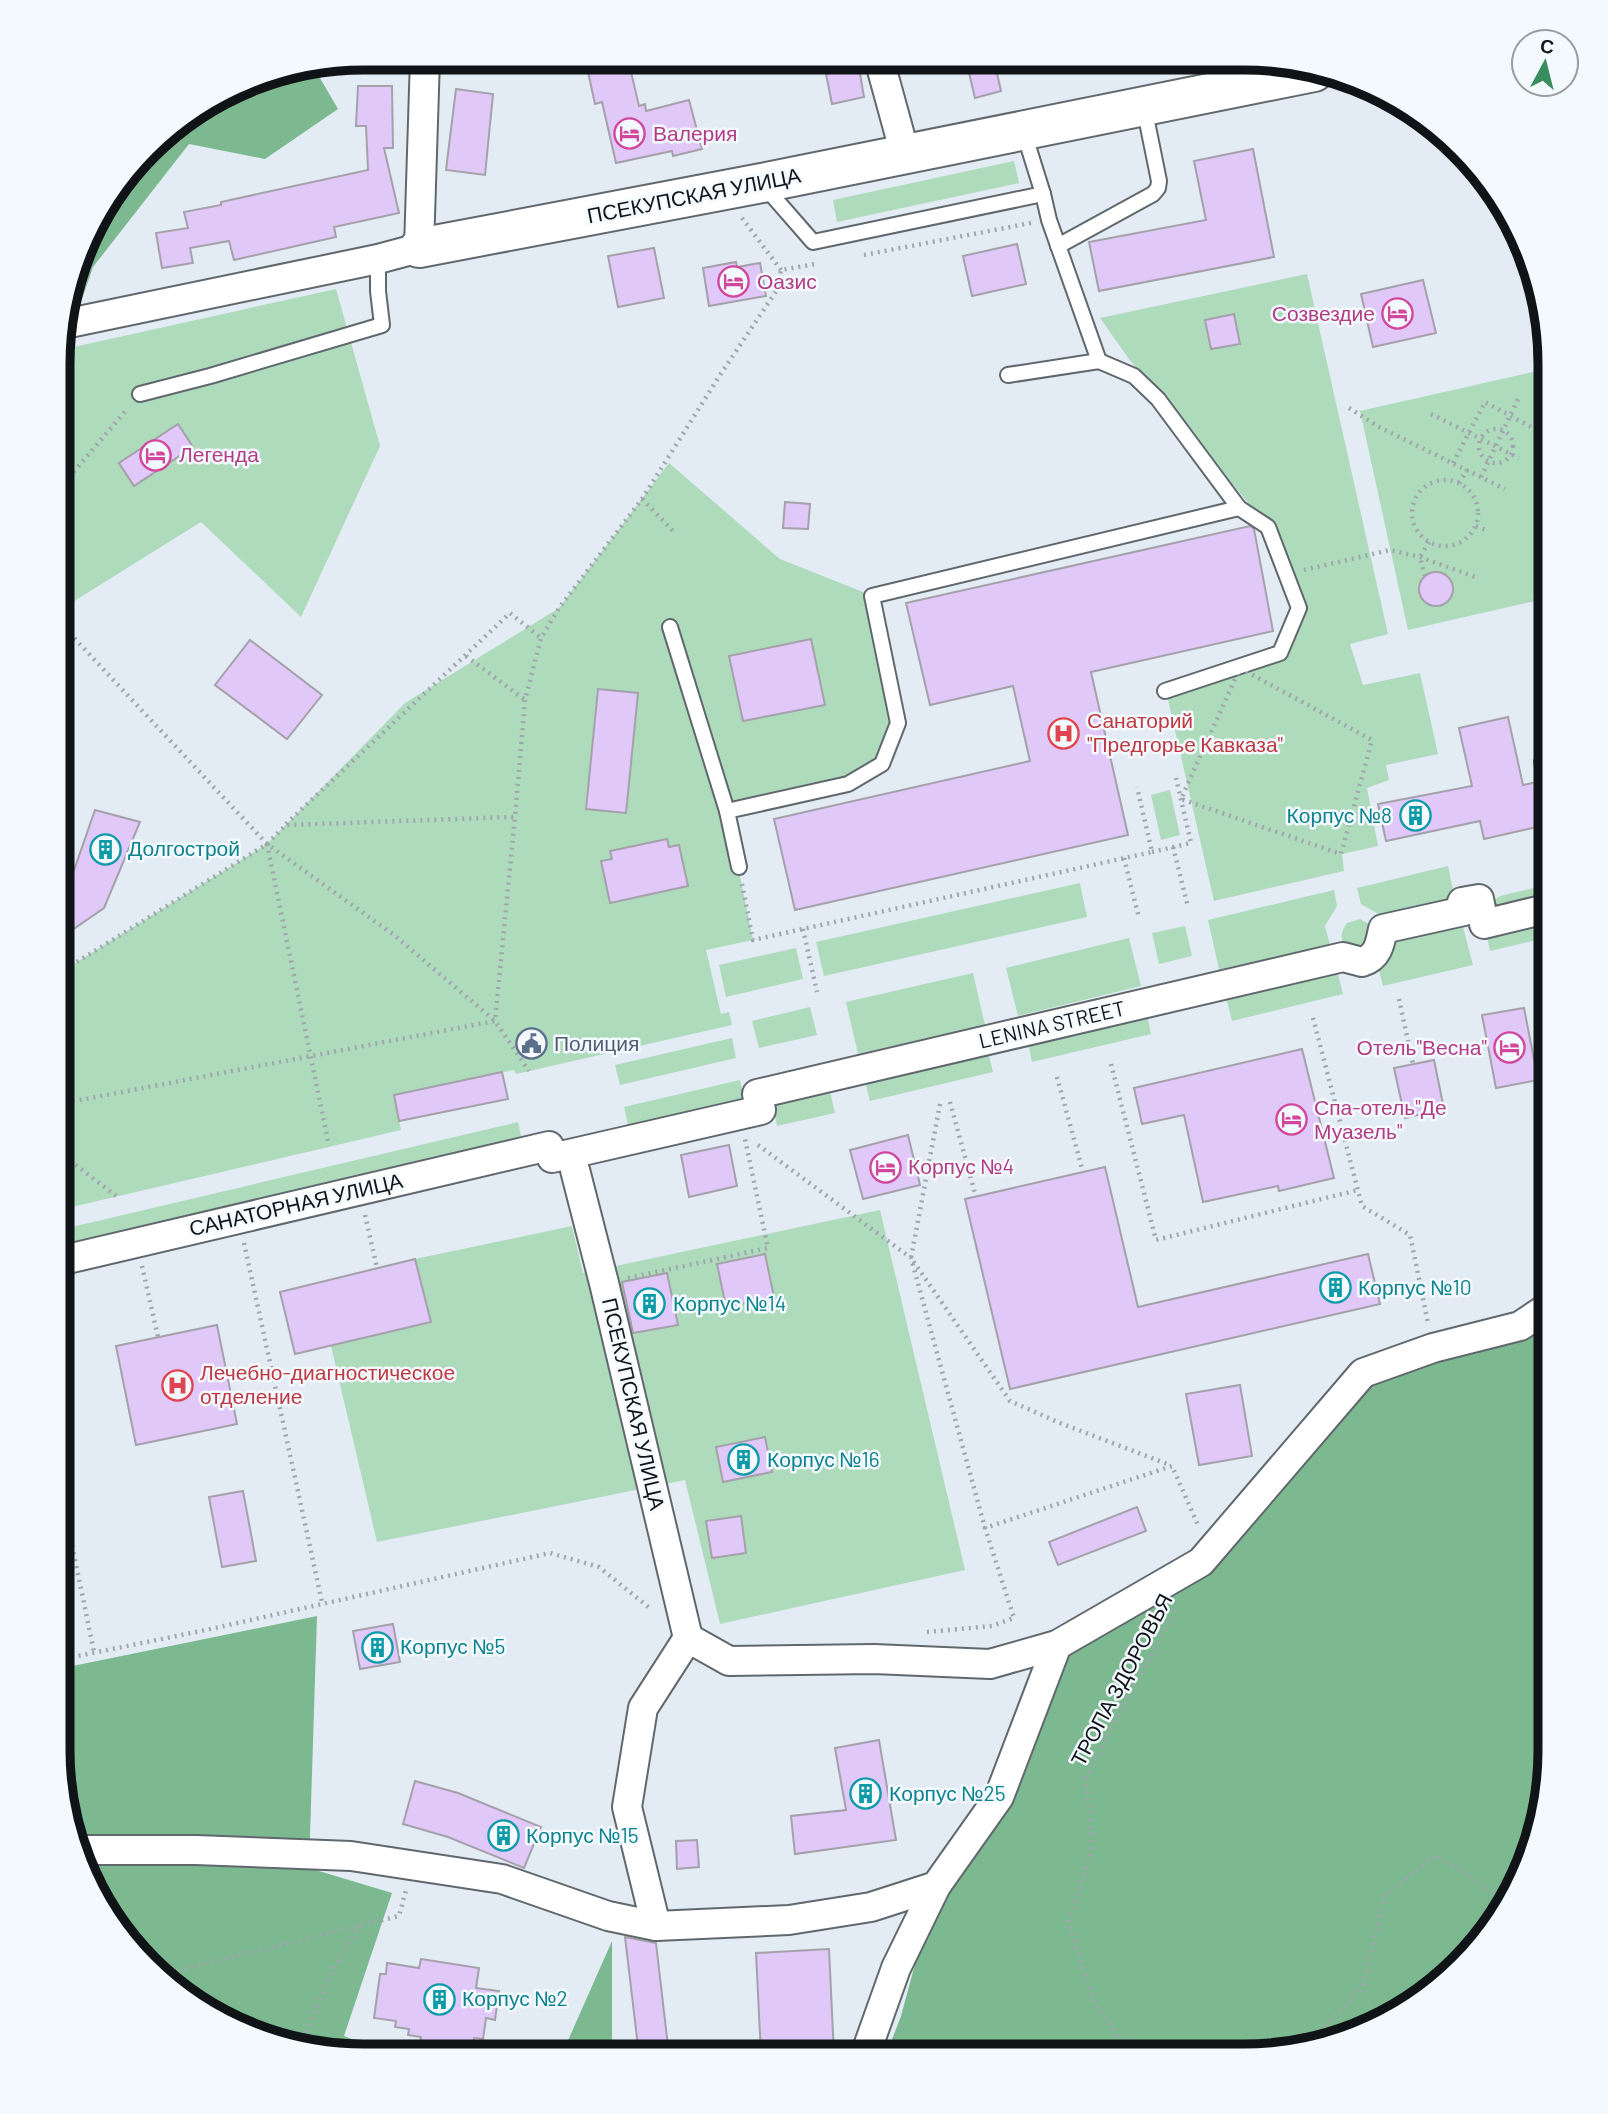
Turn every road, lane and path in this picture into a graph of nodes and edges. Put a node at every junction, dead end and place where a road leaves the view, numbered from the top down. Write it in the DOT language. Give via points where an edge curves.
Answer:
graph roads {
  1 [pos="425,70"];
  2 [pos="881,70"];
  3 [pos="1290,74"];
  4 [pos="1144,106"];
  5 [pos="1023,130"];
  6 [pos="905,154"];
  7 [pos="762,183"];
  8 [pos="1043,194"];
  9 [pos="737,212"];
  10 [pos="1049,219"];
  11 [pos="1058,246"];
  12 [pos="419,248"];
  13 [pos="862,255"];
  14 [pos="378,259"];
  15 [pos="821,263"];
  16 [pos="781,270"];
  17 [pos="73,328"];
  18 [pos="1099,361"];
  19 [pos="1008,375"];
  20 [pos="140,394"];
  21 [pos="1520,394"];
  22 [pos="1349,408"];
  23 [pos="1431,414"];
  24 [pos="1510,416"];
  25 [pos="1533,428"];
  26 [pos="1503,432"];
  27 [pos="1469,433"];
  28 [pos="1481,439"];
  29 [pos="1496,446"];
  30 [pos="1511,454"];
  31 [pos="1519,458"];
  32 [pos="1488,461"];
  33 [pos="1453,463"];
  34 [pos="1467,470"];
  35 [pos="70,476"];
  36 [pos="1481,477"];
  37 [pos="1459,483"];
  38 [pos="1505,489"];
  39 [pos="642,499"];
  40 [pos="1239,508"];
  41 [pos="1476,526"];
  42 [pos="1486,530"];
  43 [pos="674,532"];
  44 [pos="1429,542"];
  45 [pos="1420,557"];
  46 [pos="1320,566"];
  47 [pos="1425,576"];
  48 [pos="1478,578"];
  49 [pos="670,627"];
  50 [pos="70,634"];
  51 [pos="541,638"];
  52 [pos="466,656"];
  53 [pos="1240,668"];
  54 [pos="1165,691"];
  55 [pos="525,700"];
  56 [pos="1176,778"];
  57 [pos="1137,787"];
  58 [pos="1181,799"];
  59 [pos="727,811"];
  60 [pos="515,817"];
  61 [pos="286,825"];
  62 [pos="267,844"];
  63 [pos="1173,847"];
  64 [pos="1152,852"];
  65 [pos="1124,858"];
  66 [pos="738,867"];
  67 [pos="1188,907"];
  68 [pos="1538,911"];
  69 [pos="1139,918"];
  70 [pos="803,929"];
  71 [pos="70,967"];
  72 [pos="817,992"];
  73 [pos="1399,999"];
  74 [pos="1313,1018"];
  75 [pos="495,1021"];
  76 [pos="311,1058"];
  77 [pos="1111,1064"];
  78 [pos="1413,1065"];
  79 [pos="528,1071"];
  80 [pos="1057,1077"];
  81 [pos="70,1102"];
  82 [pos="950,1102"];
  83 [pos="940,1104"];
  84 [pos="743,1132"];
  85 [pos="758,1145"];
  86 [pos="329,1146"];
  87 [pos="533,1149"];
  88 [pos="70,1160"];
  89 [pos="575,1170"];
  90 [pos="1083,1172"];
  91 [pos="1357,1190"];
  92 [pos="116,1196"];
  93 [pos="976,1197"];
  94 [pos="362,1204"];
  95 [pos="241,1232"];
  96 [pos="140,1255"];
  97 [pos="70,1258"];
  98 [pos="911,1258"];
  99 [pos="377,1268"];
  100 [pos="604,1283"];
  101 [pos="1538,1314"];
  102 [pos="158,1337"];
  103 [pos="1433,1348"];
  104 [pos="1172,1466"];
  105 [pos="985,1528"];
  106 [pos="70,1535"];
  107 [pos="1182,1599"];
  108 [pos="322,1602"];
  109 [pos="688,1638"];
  110 [pos="1057,1644"];
  111 [pos="94,1652"];
  112 [pos="88,1850"];
  113 [pos="412,1865"];
  114 [pos="936,1886"];
  115 [pos="1499,1896"];
  116 [pos="360,1924"];
  117 [pos="656,1926"];
  118 [pos="175,1975"];
  119 [pos="1316,2035"];
  120 [pos="303,2037"];
  121 [pos="869,2044"];
  122 [pos="1126,2044"];
  1 -- 12 [label="street"];
  2 -- 6 [label="street"];
  3 -- 4 [label="street, ПСЕКУПСКАЯ УЛИЦА"];
  4 -- 5 [label="street, ПСЕКУПСКАЯ УЛИЦА"];
  4 -- 11 [label="lane" via="1158,188"];
  5 -- 6 [label="street, ПСЕКУПСКАЯ УЛИЦА"];
  5 -- 8 [label="lane"];
  6 -- 7 [label="street, ПСЕКУПСКАЯ УЛИЦА"];
  7 -- 8 [label="lane" via="813,242"];
  7 -- 12 [label="street, ПСЕКУПСКАЯ УЛИЦА"];
  8 -- 10 [label="lane"];
  9 -- 16 [label="path"];
  10 -- 11 [label="lane"];
  10 -- 13 [label="path"];
  11 -- 18 [label="lane"];
  12 -- 14 [label="street, ПСЕКУПСКАЯ УЛИЦА"];
  14 -- 17 [label="street, ПСЕКУПСКАЯ УЛИЦА"];
  14 -- 20 [label="lane" via="382,325"];
  15 -- 16 [label="path"];
  16 -- 39 [label="path" via="776,290"];
  18 -- 19 [label="lane"];
  18 -- 40 [label="lane" via="1157,399"];
  20 -- 35 [label="path"];
  21 -- 24 [label="path"];
  22 -- 33 [label="path"];
  23 -- 27 [label="path"];
  24 -- 25 [label="path"];
  24 -- 26 [label="path"];
  24 -- 27 [label="path" via="1485,402"];
  26 -- 28 [label="path" via="1490,430"];
  26 -- 29 [label="path"];
  26 -- 30 [label="path" via="1511,441"];
  27 -- 28 [label="path"];
  27 -- 33 [label="path"];
  28 -- 29 [label="path"];
  28 -- 32 [label="path" via="1480,452"];
  29 -- 30 [label="path"];
  29 -- 32 [label="path"];
  30 -- 31 [label="path"];
  30 -- 32 [label="path" via="1501,462"];
  32 -- 36 [label="path"];
  33 -- 34 [label="path"];
  34 -- 36 [label="path"];
  34 -- 37 [label="path"];
  36 -- 38 [label="path"];
  37 -- 41 [label="path" via="1476,501"];
  37 -- 44 [label="path" via="1436,481 1418,495 1412,519"];
  39 -- 43 [label="path"];
  39 -- 51 [label="path"];
  40 -- 53 [label="lane" via="1268,527 1298,608 1280,653"];
  40 -- 59 [label="lane" via="872,596 898,723 882,764 848,784"];
  41 -- 42 [label="path"];
  41 -- 44 [label="path" via="1456,544"];
  44 -- 45 [label="path"];
  45 -- 46 [label="path" via="1390,550"];
  45 -- 47 [label="path"];
  45 -- 48 [label="path"];
  49 -- 59 [label="lane"];
  50 -- 62 [label="path"];
  51 -- 52 [label="path" via="510,613"];
  51 -- 55 [label="path"];
  52 -- 55 [label="path"];
  52 -- 61 [label="path"];
  53 -- 54 [label="lane"];
  53 -- 58 [label="path"];
  53 -- 58 [label="path" via="1372,740 1341,854"];
  55 -- 60 [label="path"];
  56 -- 58 [label="path"];
  57 -- 64 [label="path"];
  58 -- 63 [label="path" via="1191,844"];
  59 -- 66 [label="lane"];
  60 -- 61 [label="path"];
  60 -- 75 [label="path"];
  61 -- 62 [label="path"];
  62 -- 71 [label="path"];
  62 -- 75 [label="path" via="394,935"];
  62 -- 76 [label="path"];
  63 -- 64 [label="path"];
  63 -- 67 [label="path"];
  64 -- 65 [label="path"];
  65 -- 69 [label="path"];
  65 -- 70 [label="path"];
  66 -- 70 [label="path" via="753,940"];
  68 -- 87 [label="street, LENINA STREET" via="1485,923 1479,899 1462,902 1464,911 1383,929 1379,948 1362,962 1343,957 757,1094 761,1110 552,1158 549,1146"];
  70 -- 72 [label="path"];
  73 -- 78 [label="path"];
  74 -- 91 [label="path"];
  75 -- 76 [label="path"];
  75 -- 79 [label="path"];
  76 -- 81 [label="path"];
  76 -- 86 [label="path"];
  77 -- 91 [label="path" via="1156,1240"];
  80 -- 90 [label="path"];
  82 -- 93 [label="path"];
  83 -- 98 [label="path"];
  84 -- 100 [label="path" via="768,1248"];
  85 -- 98 [label="path"];
  87 -- 97 [label="street, САНАТОРНАЯ УЛИЦА"];
  88 -- 92 [label="path"];
  89 -- 100 [label="street, ПСЕКУПСКАЯ УЛИЦА"];
  91 -- 103 [label="path" via="1362,1206 1410,1235"];
  94 -- 99 [label="path"];
  95 -- 108 [label="path"];
  96 -- 102 [label="path"];
  98 -- 104 [label="path" via="1010,1401"];
  98 -- 105 [label="path"];
  100 -- 109 [label="street, ПСЕКУПСКАЯ УЛИЦА"];
  101 -- 103 [label="street" via="1520,1326"];
  103 -- 110 [label="street" via="1363,1373 1201,1562"];
  106 -- 111 [label="path"];
  107 -- 122 [label="path, ТРОПА ЗДОРОВЬЯ" via="1086,1779 1092,1849 1068,1922 1095,2005"];
  109 -- 110 [label="street" via="729,1661 874,1659 990,1664"];
  109 -- 117 [label="street" via="643,1708 627,1807"];
  110 -- 114 [label="street" via="999,1797"];
  112 -- 113 [label="street" via="351,1856"];
  113 -- 116 [label="path" via="399,1916"];
  113 -- 117 [label="street" via="502,1880 608,1916"];
  114 -- 117 [label="street" via="871,1907 789,1920"];
  114 -- 121 [label="street" via="896,1968"];
  115 -- 119 [label="path" via="1436,1855 1385,1896 1362,1988"];
  116 -- 118 [label="path" via="191,1967"];
  116 -- 120 [label="path" via="334,1968"];
}
